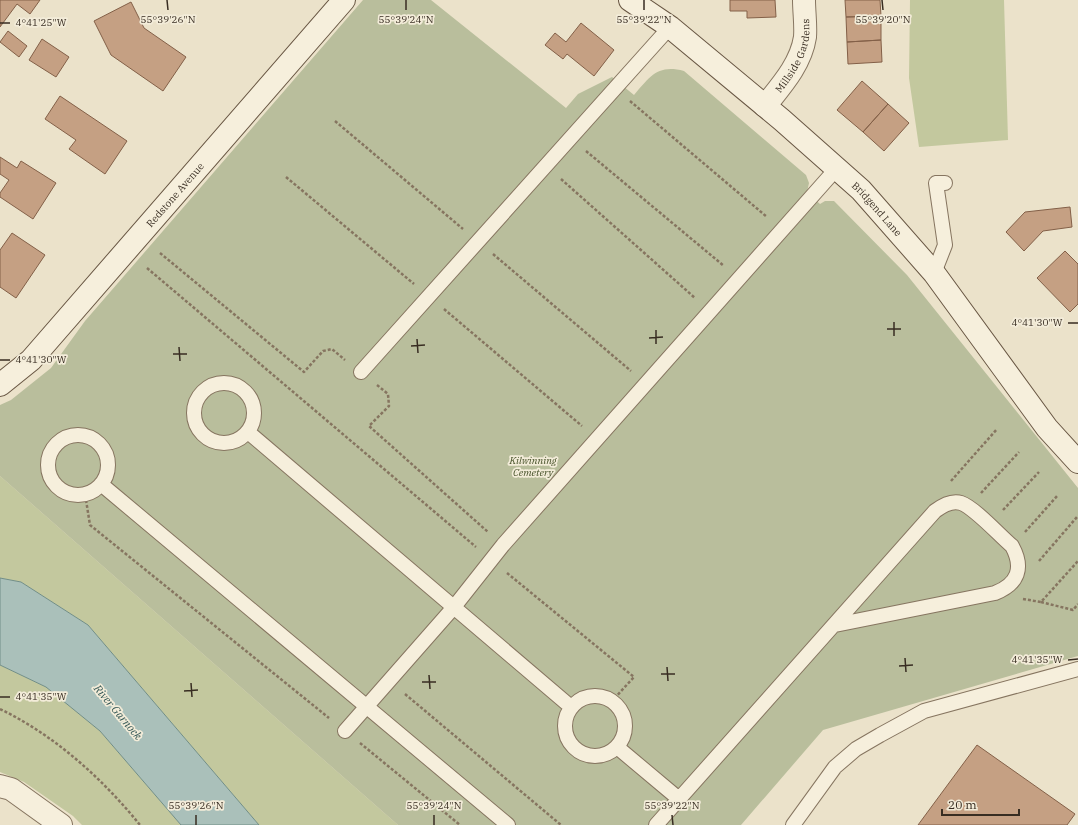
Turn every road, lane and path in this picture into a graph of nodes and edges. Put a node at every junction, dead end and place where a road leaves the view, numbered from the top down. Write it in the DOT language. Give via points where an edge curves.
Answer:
graph roads {
  1 [pos="344,0"];
  2 [pos="630,0"];
  3 [pos="804,0"];
  4 [pos="670,27"];
  5 [pos="614,88"];
  6 [pos="765,106"];
  7 [pos="571,137"];
  8 [pos="546,165"];
  9 [pos="837,168"];
  10 [pos="945,183"];
  11 [pos="782,230"];
  12 [pos="160,253"];
  13 [pos="147,268"];
  14 [pos="934,273"];
  15 [pos="739,279"];
  16 [pos="710,311"];
  17 [pos="361,372"];
  18 [pos="0,385"];
  19 [pos="997,429"];
  20 [pos="248,432"];
  21 [pos="1018,452"];
  22 [pos="1078,462"];
  23 [pos="1039,472"];
  24 [pos="101,484"];
  25 [pos="86,495"];
  26 [pos="1058,495"];
  27 [pos="952,503"];
  28 [pos="968,507"];
  29 [pos="1077,518"];
  30 [pos="989,525"];
  31 [pos="503,546"];
  32 [pos="1012,546"];
  33 [pos="491,560"];
  34 [pos="1078,561"];
  35 [pos="1016,575"];
  36 [pos="1006,588"];
  37 [pos="1041,602"];
  38 [pos="1078,604"];
  39 [pos="454,607"];
  40 [pos="834,625"];
  41 [pos="1078,669"];
  42 [pos="388,680"];
  43 [pos="612,701"];
  44 [pos="365,706"];
  45 [pos="571,707"];
  46 [pos="0,709"];
  47 [pos="345,731"];
  48 [pos="617,746"];
  49 [pos="0,786"];
  50 [pos="679,799"];
  51 [pos="61,825"];
  52 [pos="140,825"];
  53 [pos="460,825"];
  54 [pos="508,825"];
  55 [pos="561,825"];
  56 [pos="656,825"];
  57 [pos="793,825"];
  1 -- 18 [label="street, Redstone Avenue" via="32,360"];
  2 -- 4 [label="street, Bridgend Lane"];
  3 -- 6 [label="street, Millside Gardens" via="805,37 802,51 796,66"];
  4 -- 5 [label="lane"];
  4 -- 6 [label="street, Bridgend Lane"];
  5 -- 7 [label="lane"];
  5 -- 11 [label="path"];
  6 -- 9 [label="street, Bridgend Lane"];
  7 -- 8 [label="lane"];
  7 -- 15 [label="path"];
  8 -- 16 [label="path"];
  8 -- 17 [label="lane"];
  9 -- 11 [label="lane"];
  9 -- 14 [label="street, Bridgend Lane" via="861,190"];
  10 -- 14 [label="lane" via="936,183 945,244"];
  11 -- 15 [label="lane"];
  12 -- 17 [label="path" via="304,372 323,351 332,349"];
  13 -- 33 [label="path"];
  14 -- 22 [label="street, Bridgend Lane" via="1047,428"];
  15 -- 16 [label="lane"];
  16 -- 31 [label="lane"];
  17 -- 31 [label="path" via="388,394 389,406 369,426"];
  19 -- 27 [label="path" via="951,481"];
  20 -- 20 [label="lane" via="232,443 222,444 204,437 194,421 195,406 201,393 219,383 239,387 253,403 253,423"];
  20 -- 39 [label="lane"];
  21 -- 28 [label="path"];
  23 -- 30 [label="path"];
  24 -- 25 [label="lane"];
  24 -- 25 [label="lane" via="107,475 108,464 101,445 93,438 83,435 63,438 50,453 47,462 48,472 52,481 62,491 76,496"];
  24 -- 44 [label="lane"];
  25 -- 47 [label="path" via="90,525"];
  26 -- 32 [label="path"];
  27 -- 28 [label="lane" via="961,503"];
  27 -- 40 [label="lane" via="944,504 935,511"];
  28 -- 30 [label="lane"];
  29 -- 35 [label="path" via="1026,576"];
  30 -- 32 [label="lane"];
  31 -- 33 [label="lane"];
  32 -- 35 [label="lane" via="1018,564"];
  33 -- 39 [label="lane"];
  33 -- 43 [label="path" via="634,676"];
  34 -- 37 [label="path"];
  35 -- 36 [label="lane"];
  36 -- 37 [label="path" via="1014,597"];
  36 -- 40 [label="lane" via="995,593"];
  37 -- 38 [label="path" via="1073,610"];
  39 -- 42 [label="lane"];
  39 -- 45 [label="lane"];
  40 -- 50 [label="lane"];
  41 -- 57 [label="lane" via="924,711 880,735 856,749 835,767"];
  42 -- 44 [label="lane"];
  42 -- 55 [label="path"];
  43 -- 45 [label="lane" via="603,696 592,695 582,698"];
  43 -- 48 [label="lane" via="624,717 623,738"];
  44 -- 47 [label="lane"];
  44 -- 54 [label="lane"];
  45 -- 48 [label="lane" via="564,721 564,730 573,748 591,756 605,754"];
  46 -- 52 [label="path" via="21,719 76,760"];
  47 -- 53 [label="path"];
  48 -- 50 [label="lane"];
  49 -- 51 [label="street" via="11,790"];
  50 -- 56 [label="lane"];
}
